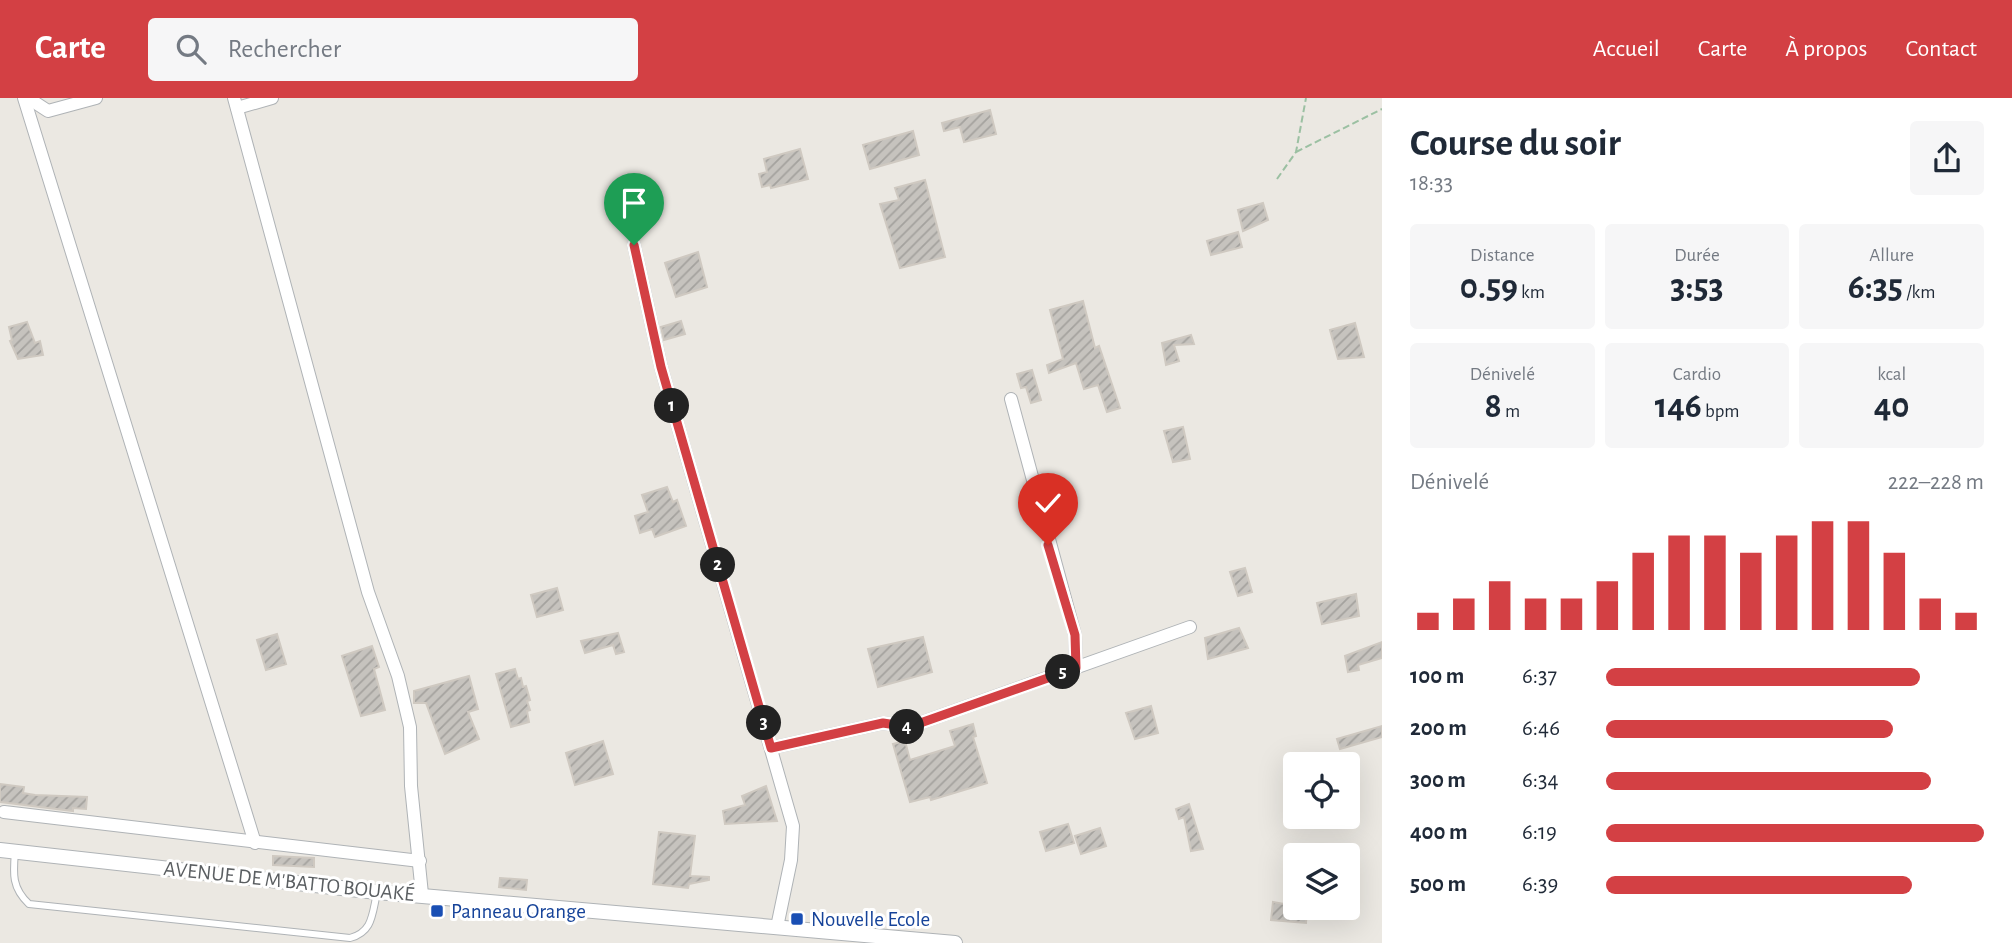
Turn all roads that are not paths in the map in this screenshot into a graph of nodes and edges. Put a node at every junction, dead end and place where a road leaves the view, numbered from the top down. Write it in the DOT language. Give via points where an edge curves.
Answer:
graph roads {
  1 [pos="26,98"];
  2 [pos="96,98"];
  3 [pos="272,98"];
  4 [pos="236,103"];
  5 [pos="634,245"];
  6 [pos="1011,399"];
  7 [pos="1189,627"];
  8 [pos="1076,668"];
  9 [pos="771,748"];
  10 [pos="4,812"];
  11 [pos="255,843"];
  12 [pos="7,851"];
  13 [pos="419,861"];
  14 [pos="377,892"];
  15 [pos="422,894"];
  16 [pos="777,927"];
  17 [pos="955,943"];
  1 -- 2 [label="street" via="48,111"];
  1 -- 11 [label="street"];
  3 -- 4 [label="street"];
  4 -- 13 [label="street" via="368,592 398,676 410,726"];
  5 -- 9 [label="street" via="661,367"];
  6 -- 8 [label="street" via="1075,635"];
  7 -- 8 [label="street"];
  8 -- 9 [label="street" via="909,727 883,723"];
  9 -- 16 [label="street" via="793,826"];
  10 -- 11 [label="street"];
  11 -- 13 [label="street"];
  12 -- 14 [label="street, AVENUE DE M'BATTO BOUAKÉ"];
  12 -- 14 [label="lane" via="18,893 29,904 350,938 369,927"];
  13 -- 15 [label="street"];
  14 -- 15 [label="street, AVENUE DE M'BATTO BOUAKÉ"];
  15 -- 16 [label="street, AVENUE DE M'BATTO BOUAKÉ"];
  16 -- 17 [label="street, AVENUE DE M'BATTO BOUAKÉ"];
}
